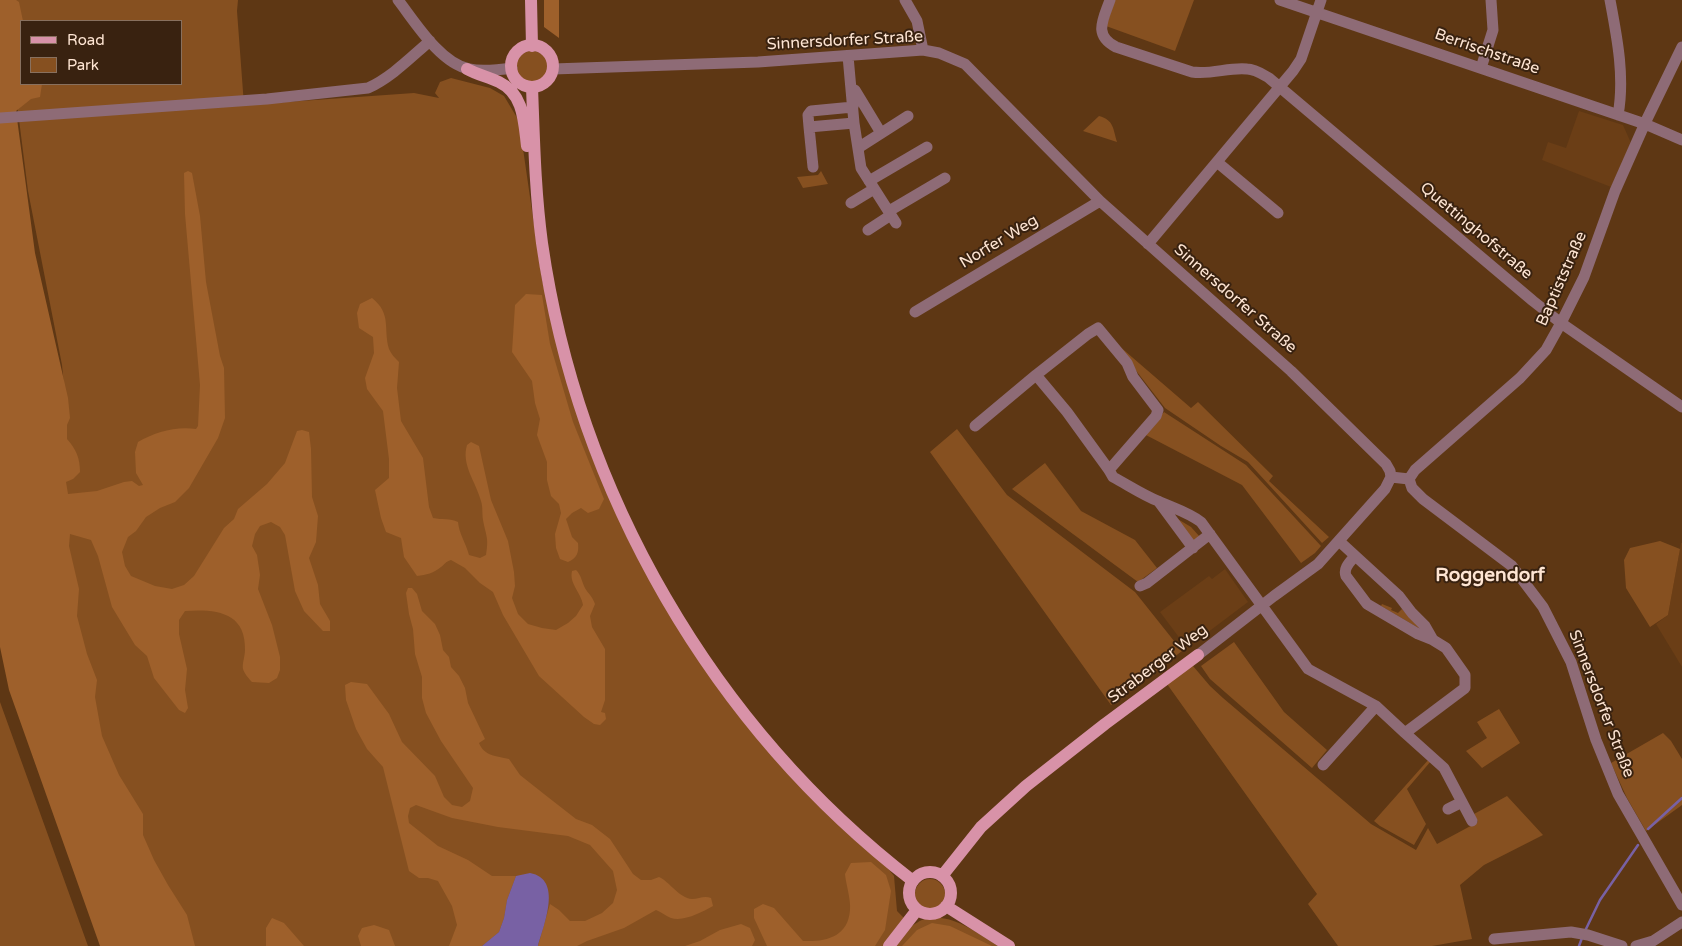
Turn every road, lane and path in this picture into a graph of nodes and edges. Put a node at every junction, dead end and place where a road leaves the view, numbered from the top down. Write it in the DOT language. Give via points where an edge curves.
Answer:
graph roads {
  1 [pos="398,0"];
  2 [pos="531,0"];
  3 [pos="905,0"];
  4 [pos="1110,0"];
  5 [pos="1280,0"];
  6 [pos="1321,0"];
  7 [pos="1491,0"];
  8 [pos="1610,0"];
  9 [pos="1317,12"];
  10 [pos="430,41"];
  11 [pos="532,46"];
  12 [pos="1682,47"];
  13 [pos="923,50"];
  14 [pos="848,56"];
  15 [pos="512,68"];
  16 [pos="1481,68"];
  17 [pos="467,69"];
  18 [pos="553,69"];
  19 [pos="532,87"];
  20 [pos="1280,88"];
  21 [pos="852,89"];
  22 [pos="853,107"];
  23 [pos="1618,114"];
  24 [pos="908,116"];
  25 [pos="0,118"];
  26 [pos="854,123"];
  27 [pos="1645,124"];
  28 [pos="809,127"];
  29 [pos="881,134"];
  30 [pos="1682,140"];
  31 [pos="927,147"];
  32 [pos="858,148"];
  33 [pos="1217,162"];
  34 [pos="813,167"];
  35 [pos="535,178"];
  36 [pos="945,178"];
  37 [pos="872,185"];
  38 [pos="1100,201"];
  39 [pos="851,203"];
  40 [pos="1278,213"];
  41 [pos="892,217"];
  42 [pos="868,230"];
  43 [pos="1148,244"];
  44 [pos="915,312"];
  45 [pos="1561,323"];
  46 [pos="1036,375"];
  47 [pos="1682,407"];
  48 [pos="975,426"];
  49 [pos="1109,470"];
  50 [pos="1391,477"];
  51 [pos="1409,479"];
  52 [pos="1159,502"];
  53 [pos="1210,534"];
  54 [pos="1339,541"];
  55 [pos="1193,548"];
  56 [pos="1355,556"];
  57 [pos="1140,586"];
  58 [pos="1262,606"];
  59 [pos="1433,640"];
  60 [pos="1198,655"];
  61 [pos="1376,706"];
  62 [pos="1404,733"];
  63 [pos="1323,765"];
  64 [pos="1462,802"];
  65 [pos="1448,809"];
  66 [pos="1472,821"];
  67 [pos="942,876"];
  68 [pos="913,881"];
  69 [pos="1682,905"];
  70 [pos="946,906"];
  71 [pos="917,910"];
  72 [pos="1682,922"];
  73 [pos="1494,939"];
  74 [pos="889,946"];
  75 [pos="1008,946"];
  76 [pos="1622,946"];
  77 [pos="1636,946"];
  1 -- 10 [label="street"];
  2 -- 11 [label="main road"];
  3 -- 13 [label="street" via="918,21"];
  4 -- 20 [label="street, Quettinghofstraße" via="1101,28 1102,36 1116,47 1202,74 1248,69 1258,72"];
  5 -- 9 [label="street, Berrischstraße"];
  6 -- 9 [label="street"];
  7 -- 16 [label="street" via="1493,30"];
  8 -- 23 [label="street" via="1620,61"];
  9 -- 16 [label="street, Berrischstraße"];
  9 -- 20 [label="street" via="1301,59"];
  10 -- 17 [label="street" via="453,63"];
  10 -- 25 [label="street" via="391,74 368,88 267,100"];
  11 -- 15 [label="main road" via="515,55"];
  11 -- 18 [label="main road" via="545,50 553,62"];
  12 -- 27 [label="street, Baptiststraße"];
  13 -- 14 [label="street, Sinnersdorfer Straße"];
  13 -- 38 [label="street, Sinnersdorfer Straße" via="965,64"];
  14 -- 18 [label="street, Sinnersdorfer Straße"];
  14 -- 21 [label="street"];
  15 -- 17 [label="street"];
  15 -- 19 [label="main road" via="518,82"];
  16 -- 23 [label="street, Berrischstraße"];
  17 -- 35 [label="main road" via="509,87 516,96"];
  18 -- 19 [label="main road" via="546,82"];
  19 -- 35 [label="main road"];
  20 -- 33 [label="street"];
  20 -- 45 [label="street, Quettinghofstraße"];
  21 -- 22 [label="street"];
  21 -- 29 [label="street"];
  22 -- 26 [label="street"];
  22 -- 28 [label="street" via="811,111 808,114"];
  23 -- 27 [label="street, Berrischstraße"];
  24 -- 29 [label="street"];
  26 -- 28 [label="street"];
  26 -- 32 [label="street"];
  27 -- 30 [label="street, Berrischstraße"];
  27 -- 45 [label="street, Baptiststraße" via="1584,277"];
  28 -- 34 [label="street"];
  29 -- 32 [label="street"];
  31 -- 37 [label="street"];
  32 -- 37 [label="street" via="861,168"];
  33 -- 40 [label="street"];
  33 -- 43 [label="street"];
  35 -- 68 [label="main road" via="542,243 561,342 571,376 597,456 651,571 691,639 756,728 838,817"];
  36 -- 41 [label="street"];
  37 -- 39 [label="street"];
  37 -- 41 [label="street"];
  38 -- 43 [label="street, Sinnersdorfer Straße"];
  38 -- 44 [label="street, Norfer Weg"];
  41 -- 42 [label="street"];
  43 -- 50 [label="street, Sinnersdorfer Straße" via="1328,406 1386,464"];
  45 -- 47 [label="street, Quettinghofstraße"];
  45 -- 51 [label="street, Baptiststraße" via="1534,365 1415,470"];
  46 -- 48 [label="street"];
  46 -- 49 [label="street"];
  46 -- 49 [label="street" via="1098,328 1127,363 1133,377 1158,410"];
  49 -- 52 [label="street" via="1113,478"];
  50 -- 51 [label="street"];
  50 -- 54 [label="street, Straberger Weg"];
  51 -- 69 [label="street, Sinnersdorfer Straße" via="1412,488 1423,499 1512,566 1543,607 1571,662 1596,740 1618,794"];
  52 -- 53 [label="street" via="1196,518"];
  52 -- 55 [label="street"];
  53 -- 55 [label="street"];
  53 -- 58 [label="street"];
  54 -- 56 [label="street"];
  54 -- 58 [label="street, Straberger Weg" via="1318,564"];
  55 -- 57 [label="street"];
  56 -- 59 [label="street" via="1398,596"];
  56 -- 59 [label="street" via="1344,572 1367,604"];
  58 -- 60 [label="street, Straberger Weg"];
  58 -- 61 [label="street" via="1308,668"];
  59 -- 62 [label="street" via="1446,648 1465,675 1465,688"];
  60 -- 67 [label="main road, Straberger Weg" via="1026,786 981,827"];
  61 -- 62 [label="street"];
  61 -- 63 [label="street"];
  62 -- 64 [label="street" via="1444,768"];
  64 -- 65 [label="street"];
  64 -- 66 [label="street"];
  67 -- 68 [label="main road" via="930,872 917,876"];
  67 -- 70 [label="main road" via="951,894"];
  68 -- 71 [label="main road" via="909,896"];
  70 -- 71 [label="main road" via="936,914 923,914"];
  70 -- 75 [label="main road"];
  71 -- 74 [label="main road"];
  72 -- 77 [label="street" via="1653,941"];
  73 -- 76 [label="street" via="1555,932 1583,934"];
}
